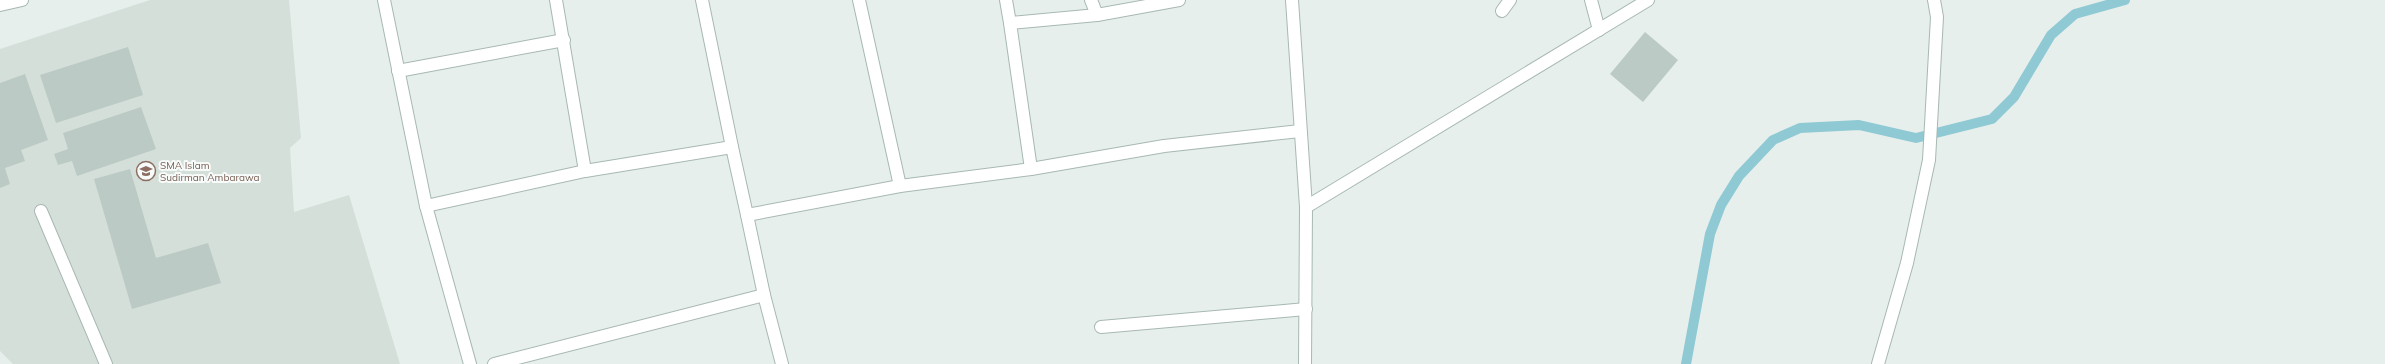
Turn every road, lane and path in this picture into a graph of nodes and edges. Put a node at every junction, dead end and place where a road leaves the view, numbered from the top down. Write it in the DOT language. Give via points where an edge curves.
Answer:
graph roads {
  1 [pos="22,0"];
  2 [pos="384,0"];
  3 [pos="556,0"];
  4 [pos="702,0"];
  5 [pos="859,0"];
  6 [pos="1006,0"];
  7 [pos="1091,0"];
  8 [pos="1179,0"];
  9 [pos="1292,0"];
  10 [pos="1510,0"];
  11 [pos="1591,0"];
  12 [pos="1648,0"];
  13 [pos="1934,0"];
  14 [pos="0,5"];
  15 [pos="1502,11"];
  16 [pos="1097,16"];
  17 [pos="1010,23"];
  18 [pos="1599,30"];
  19 [pos="564,40"];
  20 [pos="398,72"];
  21 [pos="1300,131"];
  22 [pos="732,147"];
  23 [pos="1031,169"];
  24 [pos="585,171"];
  25 [pos="900,186"];
  26 [pos="426,206"];
  27 [pos="1306,207"];
  28 [pos="41,211"];
  29 [pos="748,215"];
  30 [pos="764,295"];
  31 [pos="1306,309"];
  32 [pos="1101,327"];
  33 [pos="106,364"];
  34 [pos="470,364"];
  35 [pos="494,364"];
  36 [pos="782,364"];
  37 [pos="1305,364"];
  38 [pos="1878,364"];
  1 -- 14 [label="street"];
  2 -- 20 [label="street"];
  3 -- 19 [label="street"];
  4 -- 22 [label="street"];
  5 -- 25 [label="street"];
  6 -- 17 [label="street"];
  7 -- 16 [label="street"];
  8 -- 16 [label="street"];
  9 -- 21 [label="street"];
  10 -- 15 [label="street"];
  11 -- 18 [label="street"];
  12 -- 18 [label="street"];
  13 -- 38 [label="street" via="1937,17 1929,160 1907,263"];
  16 -- 17 [label="street"];
  17 -- 23 [label="street"];
  18 -- 27 [label="street"];
  19 -- 20 [label="street"];
  19 -- 24 [label="street"];
  20 -- 26 [label="street"];
  21 -- 23 [label="street" via="1164,146"];
  21 -- 27 [label="street"];
  22 -- 24 [label="street"];
  22 -- 29 [label="street"];
  23 -- 25 [label="street"];
  24 -- 26 [label="street"];
  25 -- 29 [label="street"];
  26 -- 34 [label="street"];
  27 -- 31 [label="street"];
  28 -- 33 [label="street"];
  29 -- 30 [label="street"];
  30 -- 35 [label="street"];
  30 -- 36 [label="street"];
  31 -- 32 [label="street"];
  31 -- 37 [label="street"];
}
